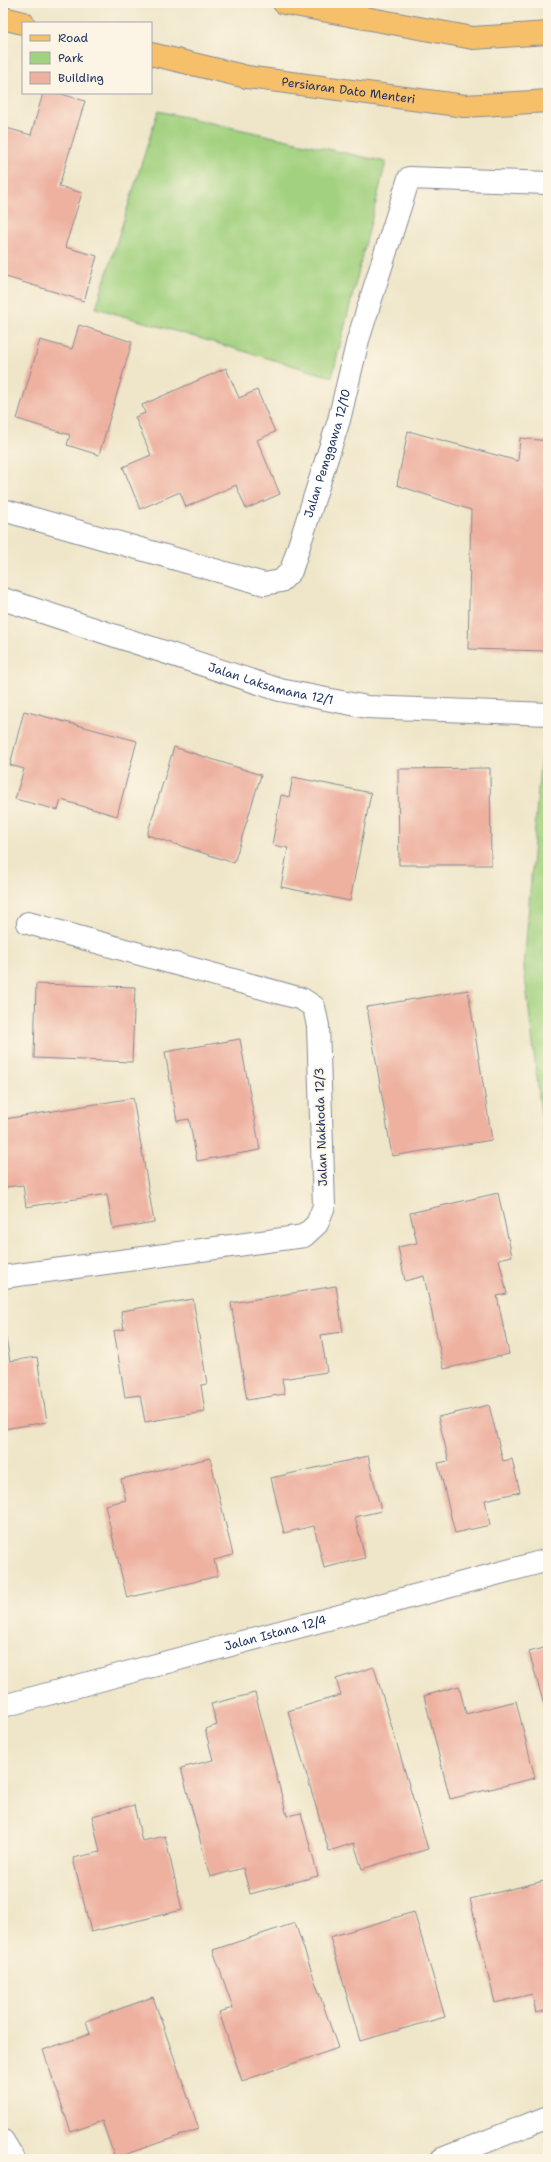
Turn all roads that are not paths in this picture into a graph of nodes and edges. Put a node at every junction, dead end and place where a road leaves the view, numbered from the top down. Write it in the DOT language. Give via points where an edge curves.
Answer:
graph roads {
  1 [pos="284,3"];
  2 [pos="548,33"];
  3 [pos="152,54"];
  4 [pos="548,101"];
  5 [pos="548,183"];
  6 [pos="3,510"];
  7 [pos="3,599"];
  8 [pos="548,714"];
  9 [pos="28,923"];
  10 [pos="3,1277"];
  11 [pos="548,1560"];
  12 [pos="3,1706"];
  13 [pos="548,2117"];
  14 [pos="3,2141"];
  15 [pos="14,2159"];
  16 [pos="442,2159"];
  1 -- 2 [label="main road" via="473,38"];
  3 -- 4 [label="main road, Persiaran Dato Menteri" via="247,76 464,106"];
  5 -- 6 [label="street, Jalan Pemggawa 12/10" via="409,178 358,340 339,420 319,485 291,571 281,581 264,584"];
  7 -- 8 [label="street, Jalan Laksamana 12/1" via="280,690 367,707"];
  9 -- 10 [label="street, Jalan Nakhoda 12/3" via="302,999 314,1006 318,1026 324,1206 317,1224 304,1236"];
  11 -- 12 [label="street, Jalan Istana 12/4"];
  13 -- 16 [label="street"];
  14 -- 15 [label="street"];
}
